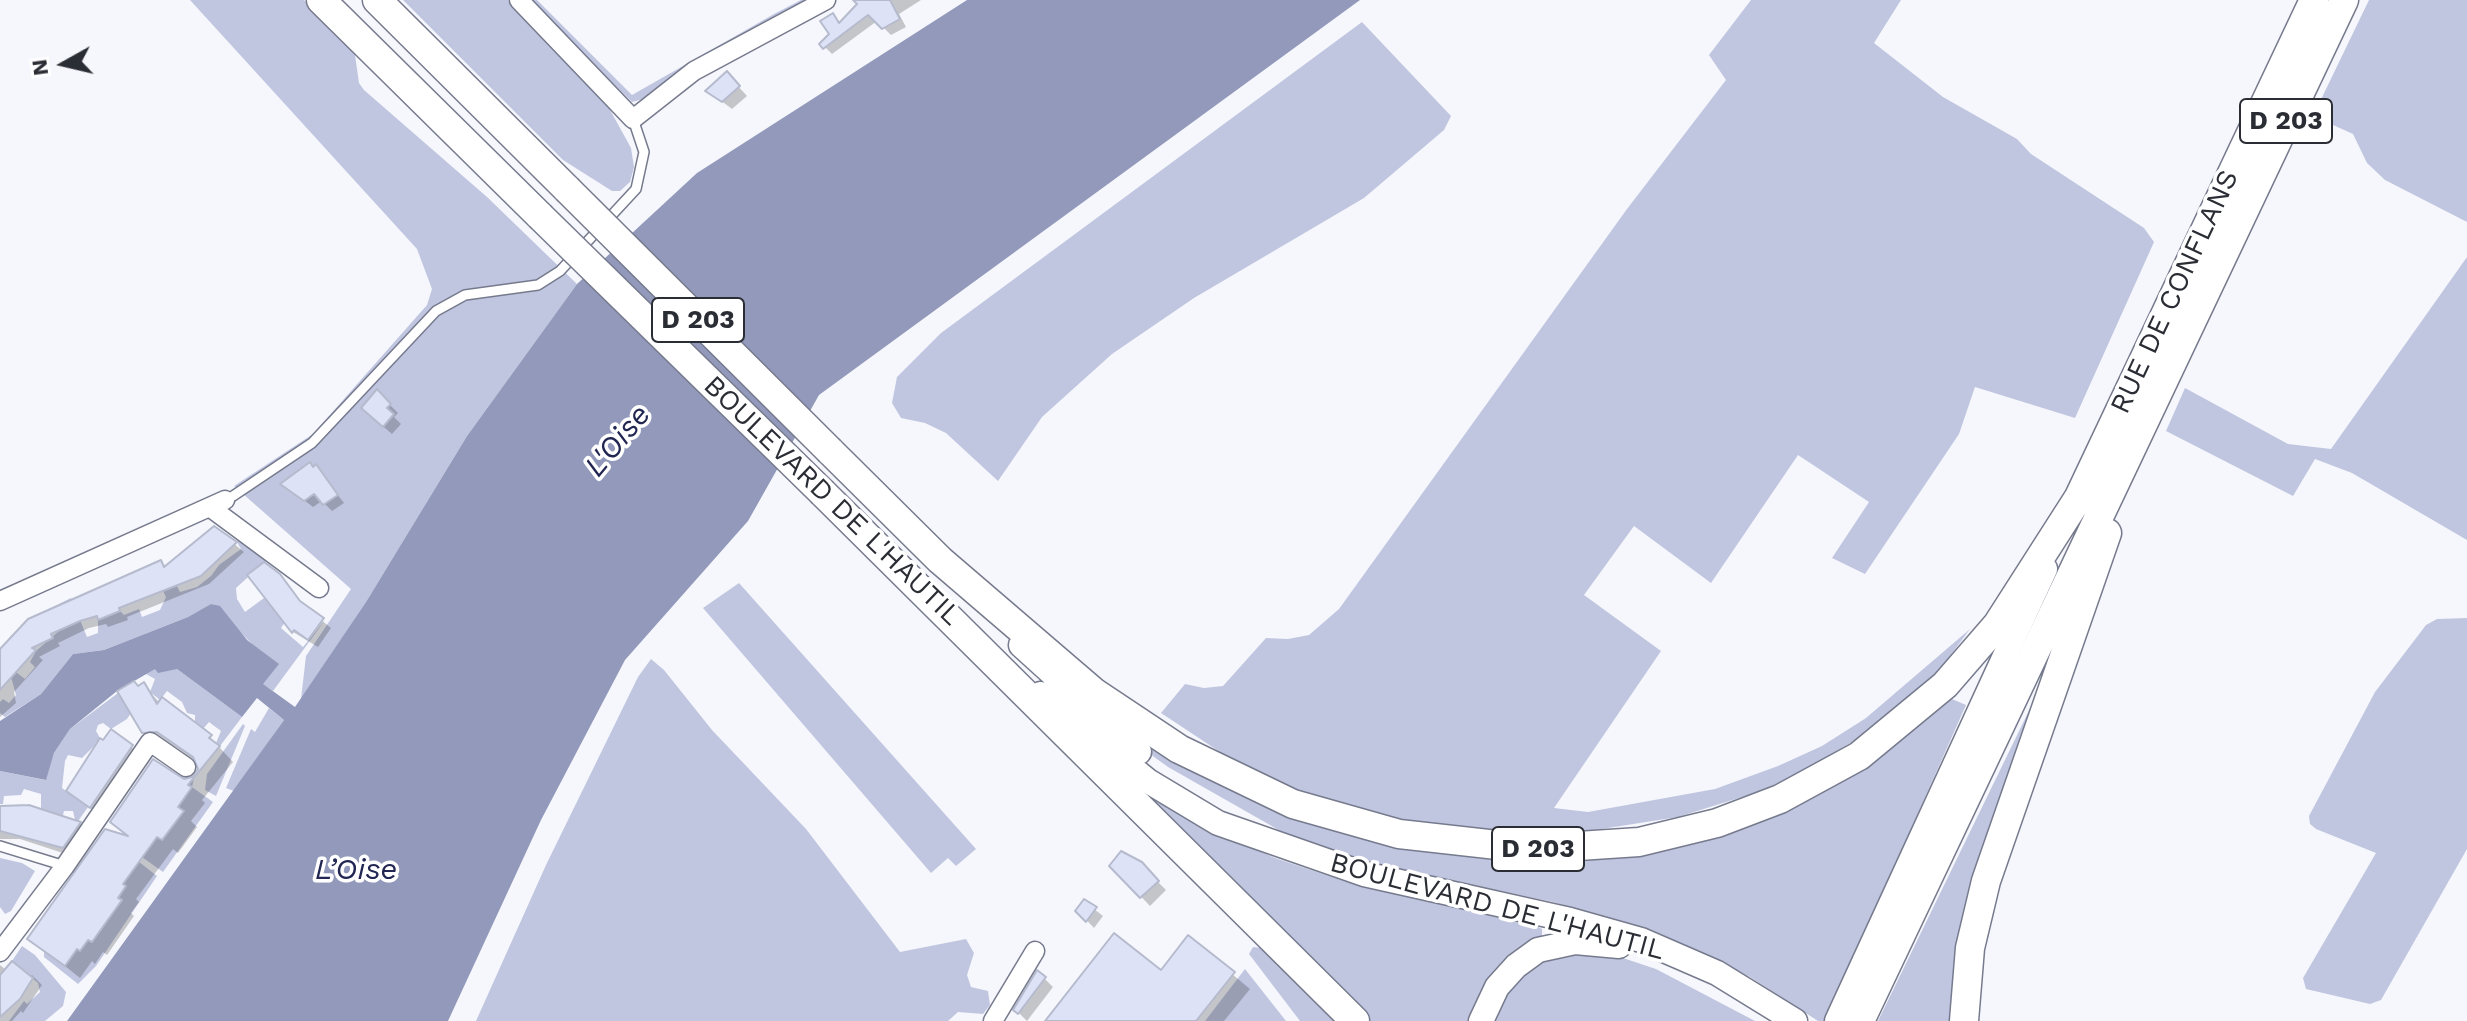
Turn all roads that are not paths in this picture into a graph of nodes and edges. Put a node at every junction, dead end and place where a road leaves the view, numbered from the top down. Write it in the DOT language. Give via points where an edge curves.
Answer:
graph roads {
  1 [pos="321,0"];
  2 [pos="377,0"];
  3 [pos="519,0"];
  4 [pos="826,0"];
  5 [pos="2314,0"];
  6 [pos="2344,0"];
  7 [pos="633,119"];
  8 [pos="2144,422"];
  9 [pos="2079,497"];
  10 [pos="223,501"];
  11 [pos="940,560"];
  12 [pos="319,588"];
  13 [pos="0,601"];
  14 [pos="951,619"];
  15 [pos="186,767"];
  16 [pos="0,846"];
  17 [pos="1281,846"];
  18 [pos="65,866"];
  19 [pos="4,939"];
  20 [pos="1035,951"];
  21 [pos="1692,961"];
  22 [pos="1864,989"];
  23 [pos="993,1021"];
  24 [pos="1355,1021"];
  25 [pos="1481,1021"];
  26 [pos="1795,1021"];
  27 [pos="1837,1021"];
  28 [pos="1860,1021"];
  29 [pos="1964,1021"];
  1 -- 14 [label="main road, BOULEVARD DE L'HAUTIL, bridge"];
  2 -- 11 [label="main road, BOULEVARD DE L'HAUTIL / D 203, bridge"];
  3 -- 7 [label="street"];
  4 -- 7 [label="street" via="694,71"];
  5 -- 9 [label="main road, RUE DE CONFLANS / D 203"];
  6 -- 8 [label="main road, RUE DE CONFLANS / D 203"];
  7 -- 10 [label="lane" via="644,152 636,189 560,271 538,285 465,295 436,311 312,443"];
  8 -- 22 [label="main road, D 203"];
  8 -- 29 [label="main road" via="1986,881 1970,948"];
  9 -- 11 [label="main road, D 203" via="1969,660 1859,756 1780,799 1717,823 1639,842 1566,849 1493,847 1399,834 1324,815 1251,786 1179,749 1095,693"];
  9 -- 22 [label="main road"];
  10 -- 12 [label="street"];
  10 -- 13 [label="street"];
  11 -- 17 [label="main road, BOULEVARD DE L'HAUTIL" via="1127,743 1200,798"];
  14 -- 17 [label="main road, BOULEVARD DE L'HAUTIL" via="1166,793 1218,823"];
  14 -- 24 [label="main road"];
  15 -- 18 [label="street" via="150,742"];
  16 -- 18 [label="lane"];
  17 -- 21 [label="main road, BOULEVARD DE L'HAUTIL" via="1364,874 1617,933"];
  18 -- 19 [label="street"];
  20 -- 23 [label="street"];
  21 -- 25 [label="main road" via="1594,943 1549,946 1506,976"];
  21 -- 26 [label="main road, BOULEVARD DE L'HAUTIL"];
  22 -- 27 [label="main road, D 203"];
  22 -- 28 [label="main road, D 203"];
}
